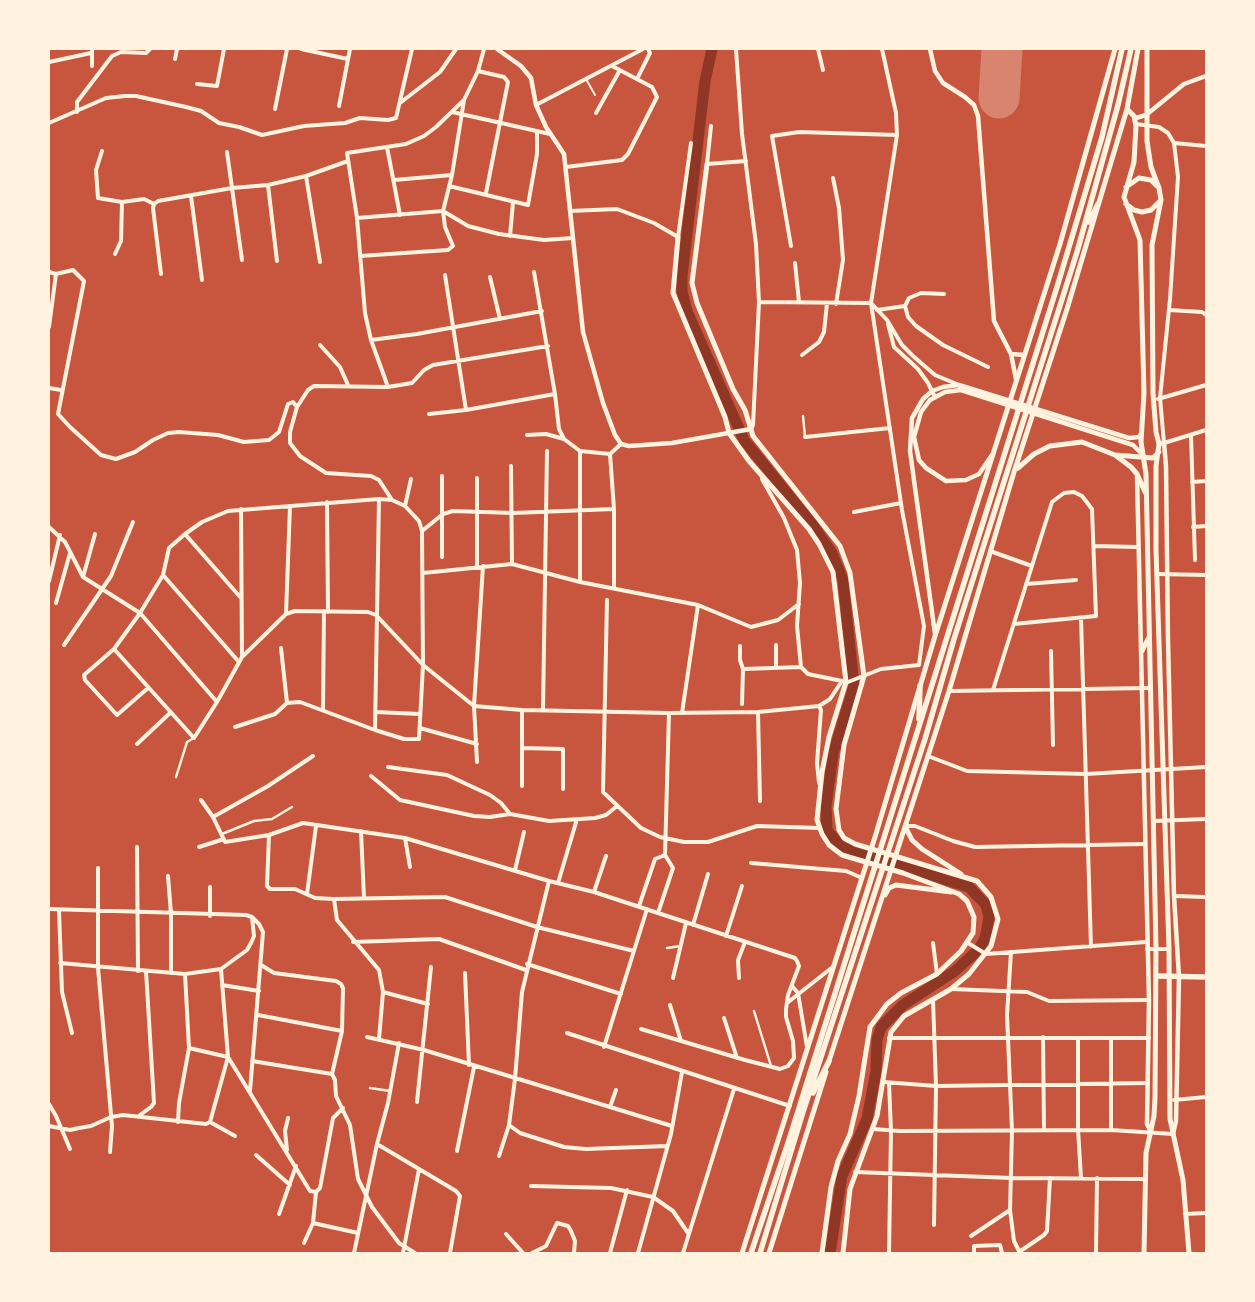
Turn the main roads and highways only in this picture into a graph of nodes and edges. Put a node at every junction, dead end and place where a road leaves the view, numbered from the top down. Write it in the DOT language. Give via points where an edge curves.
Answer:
graph roads {
  1 [pos="1115,49"];
  2 [pos="1122,49"];
  3 [pos="1131,49"];
  4 [pos="1138,49"];
  5 [pos="1146,49"];
  6 [pos="1126,110"];
  7 [pos="707,164"];
  8 [pos="1125,187"];
  9 [pos="1159,188"];
  10 [pos="1160,200"];
  11 [pos="1098,204"];
  12 [pos="1126,204"];
  13 [pos="1082,235"];
  14 [pos="678,237"];
  15 [pos="1159,452"];
  16 [pos="1114,455"];
  17 [pos="1143,456"];
  18 [pos="1014,472"];
  19 [pos="1146,493"];
  20 [pos="1148,590"];
  21 [pos="1158,590"];
  22 [pos="1150,636"];
  23 [pos="1142,651"];
  24 [pos="920,686"];
  25 [pos="919,727"];
  26 [pos="905,826"];
  27 [pos="964,876"];
  28 [pos="954,892"];
  29 [pos="878,912"];
  30 [pos="1156,976"];
  31 [pos="1206,977"];
  32 [pos="1170,978"];
  33 [pos="829,1061"];
  34 [pos="803,1112"];
  35 [pos="742,1253"];
  36 [pos="751,1253"];
  37 [pos="760,1253"];
  38 [pos="770,1253"];
  39 [pos="822,1253"];
  40 [pos="843,1253"];
  41 [pos="1144,1253"];
  42 [pos="1189,1253"];
  1 -- 24 [label="main road" via="1078,184"];
  2 -- 25 [label="main road" via="1087,189"];
  3 -- 13 [label="main road"];
  4 -- 6 [label="main road"];
  5 -- 9 [label="main road" via="1146,124 1151,167"];
  6 -- 8 [label="main road" via="1136,121 1134,162"];
  6 -- 11 [label="main road"];
  7 -- 27 [label="main road" via="692,283 697,303 745,410 749,430 847,560 863,677 844,745 836,809 838,830 855,844"];
  8 -- 9 [label="main road" via="1139,178 1151,180"];
  8 -- 12 [label="main road"];
  9 -- 10 [label="main road"];
  10 -- 12 [label="main road" via="1147,212 1134,210"];
  10 -- 15 [label="main road" via="1152,245 1153,400 1156,432 1161,444"];
  11 -- 13 [label="main road"];
  11 -- 18 [label="main road" via="1068,309"];
  12 -- 17 [label="main road" via="1140,240"];
  13 -- 34 [label="main road"];
  14 -- 28 [label="main road" via="673,293 731,433 750,461 809,529 829,560 836,587 845,682 825,752 817,820 824,839 842,855 903,872"];
  15 -- 17 [label="main road" via="1153,458"];
  15 -- 21 [label="main road" via="1156,466"];
  16 -- 17 [label="main road"];
  16 -- 18 [label="main road" via="1082,442 1066,443 1034,454"];
  16 -- 19 [label="main road" via="1137,474"];
  17 -- 19 [label="main road"];
  18 -- 26 [label="main road"];
  19 -- 20 [label="main road"];
  20 -- 21 [label="main road"];
  20 -- 22 [label="main road"];
  21 -- 32 [label="main road"];
  22 -- 23 [label="main road"];
  22 -- 30 [label="main road"];
  24 -- 25 [label="main road"];
  24 -- 35 [label="main road" via="875,838"];
  25 -- 36 [label="main road"];
  26 -- 27 [label="main road" via="912,840 922,849"];
  26 -- 29 [label="main road"];
  27 -- 40 [label="main road" via="984,887 996,908 996,933 969,974 895,1025 889,1038 887,1082 850,1189"];
  28 -- 29 [label="main road" via="896,886 886,894"];
  28 -- 39 [label="main road" via="972,909 973,933 968,943 937,974 887,1004 870,1027 850,1134 831,1187"];
  29 -- 33 [label="main road"];
  30 -- 32 [label="main road"];
  30 -- 41 [label="main road" via="1155,1098 1147,1147"];
  31 -- 32 [label="main road"];
  32 -- 42 [label="main road" via="1170,1127 1183,1180"];
  33 -- 34 [label="main road"];
  33 -- 38 [label="main road"];
  34 -- 37 [label="main road"];
}
